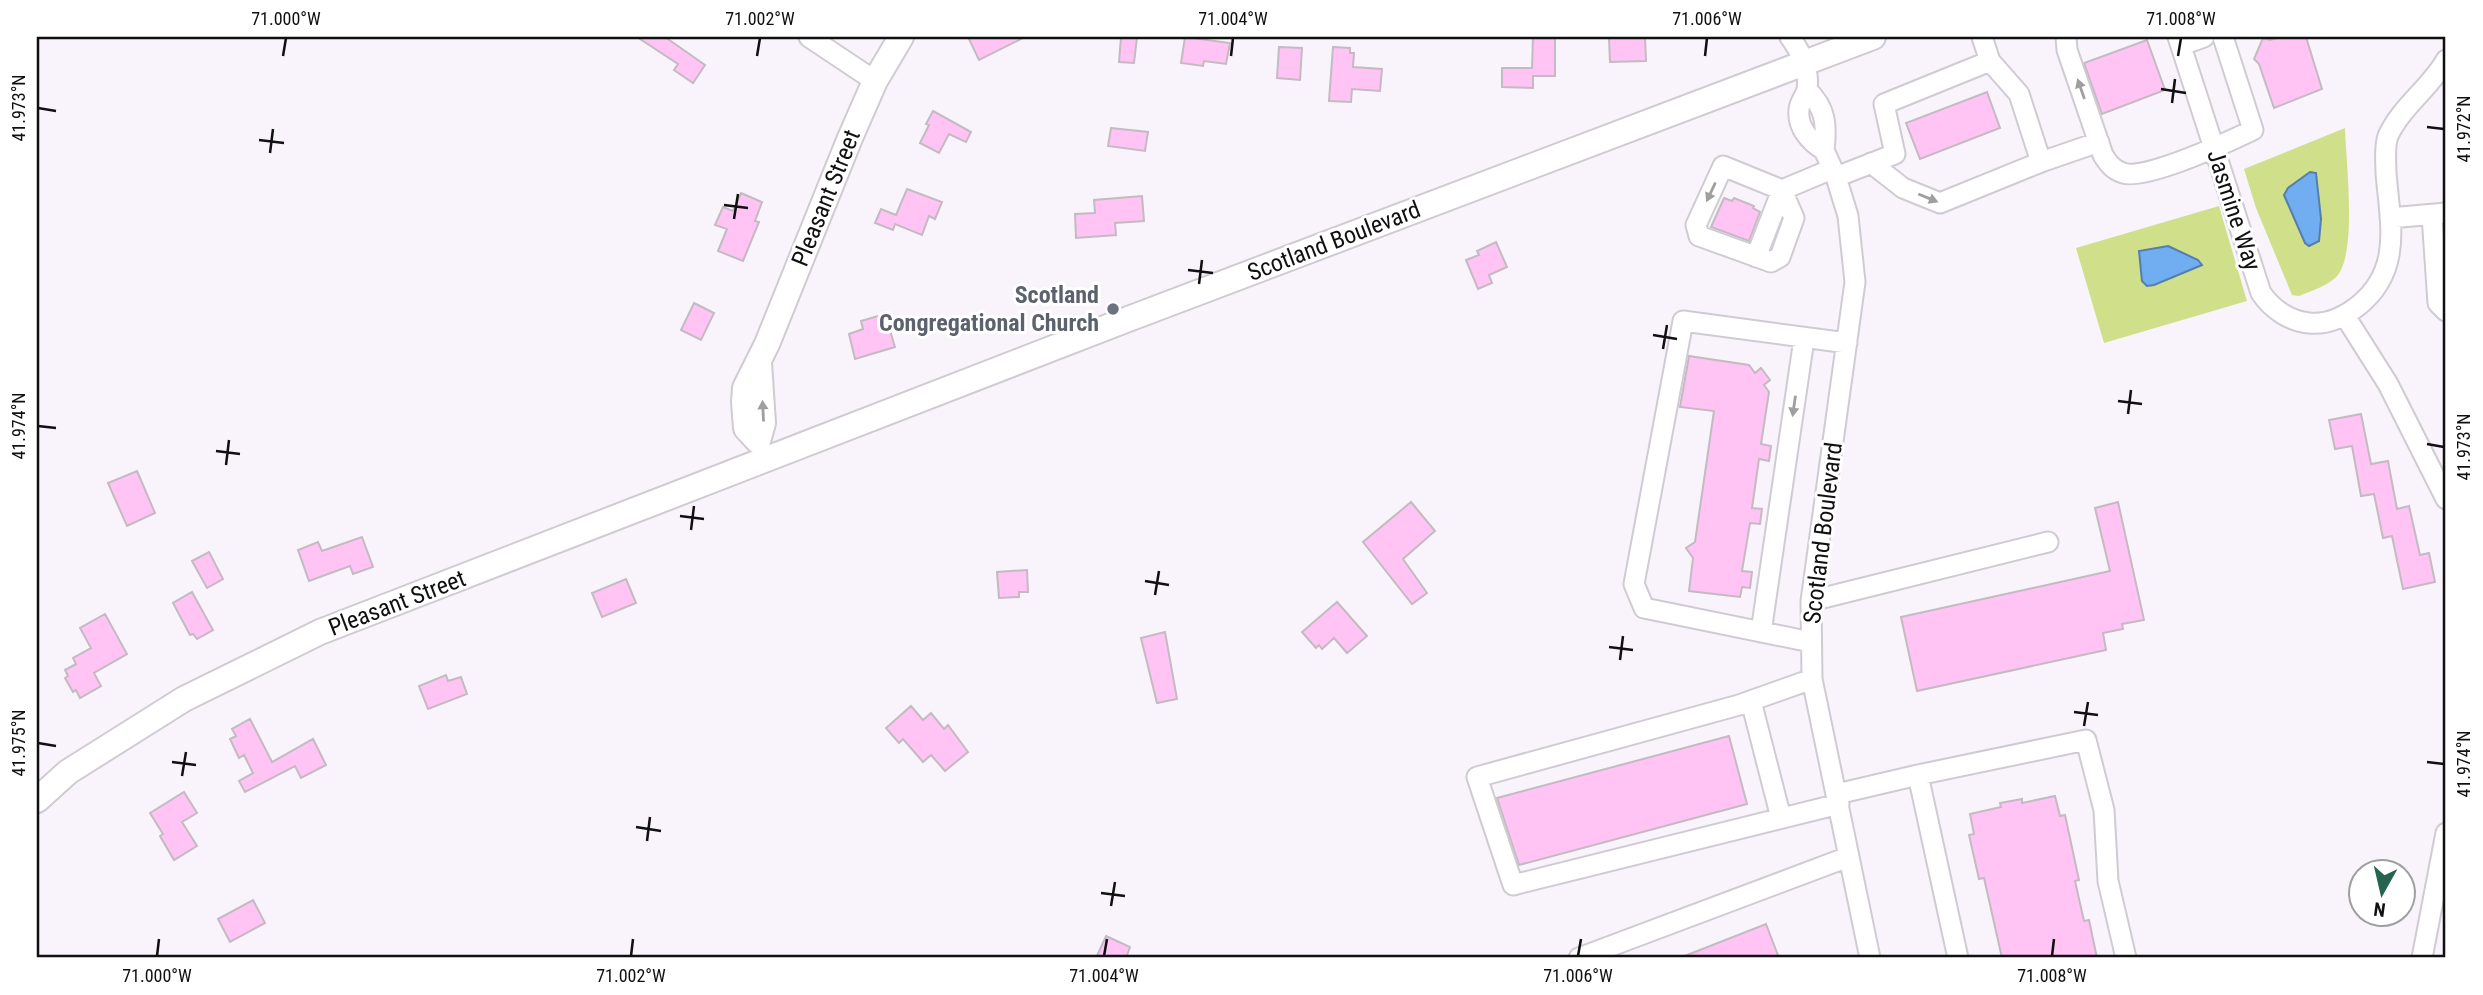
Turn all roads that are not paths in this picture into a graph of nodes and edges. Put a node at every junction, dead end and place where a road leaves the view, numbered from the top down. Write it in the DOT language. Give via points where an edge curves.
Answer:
graph roads {
  1 [pos="809,37"];
  2 [pos="901,37"];
  3 [pos="1790,37"];
  4 [pos="1808,37"];
  5 [pos="1873,37"];
  6 [pos="1982,37"];
  7 [pos="2066,37"];
  8 [pos="2204,37"];
  9 [pos="2223,37"];
  10 [pos="2180,41"];
  11 [pos="2446,60"];
  12 [pos="1990,61"];
  13 [pos="1804,64"];
  14 [pos="875,81"];
  15 [pos="2099,142"];
  16 [pos="2215,149"];
  17 [pos="2041,162"];
  18 [pos="1871,163"];
  19 [pos="1834,173"];
  20 [pos="1784,196"];
  21 [pos="2439,214"];
  22 [pos="2390,218"];
  23 [pos="2446,311"];
  24 [pos="2345,316"];
  25 [pos="1804,339"];
  26 [pos="1847,343"];
  27 [pos="760,451"];
  28 [pos="2446,499"];
  29 [pos="2048,542"];
  30 [pos="1811,601"];
  31 [pos="1761,632"];
  32 [pos="1811,642"];
  33 [pos="1812,679"];
  34 [pos="1751,701"];
  35 [pos="1918,775"];
  36 [pos="1838,799"];
  37 [pos="37,800"];
  38 [pos="1781,818"];
  39 [pos="2446,833"];
  40 [pos="1848,857"];
  41 [pos="1579,958"];
  42 [pos="1870,958"];
  43 [pos="1958,958"];
  44 [pos="2126,958"];
  45 [pos="2422,958"];
  1 -- 14 [label="street"];
  2 -- 14 [label="main road, Pleasant Street"];
  3 -- 13 [label="street"];
  4 -- 13 [label="street"];
  5 -- 13 [label="main road"];
  6 -- 12 [label="street"];
  15 -- 7 [label="street, one-way"];
  8 -- 10 [label="street"];
  9 -- 16 [label="street" via="2253,130"];
  10 -- 16 [label="street, Jasmine Way"];
  11 -- 22 [label="street" via="2387,138"];
  12 -- 17 [label="street" via="2019,93"];
  12 -- 18 [label="street" via="1884,104 1895,154"];
  13 -- 19 [label="street, Scotland Boulevard" via="1807,90 1799,120 1810,140 1824,150"];
  13 -- 27 [label="main road, Scotland Boulevard" via="1123,321"];
  14 -- 27 [label="main road, Pleasant Street" via="745,388 746,428"];
  15 -- 16 [label="street" via="2109,165 2136,175"];
  15 -- 17 [label="street"];
  16 -- 24 [label="street, Jasmine Way" via="2261,293 2269,304 2293,320 2309,323"];
  18 -- 17 [label="street, one-way" via="1903,188 1940,203"];
  18 -- 19 [label="street"];
  19 -- 20 [label="street"];
  19 -- 26 [label="street, Scotland Boulevard" via="1848,216 1856,282"];
  20 -- 20 [label="street, one-way" via="1723,166 1696,225 1699,236 1760,258"];
  21 -- 22 [label="street"];
  21 -- 23 [label="street" via="2438,303"];
  22 -- 24 [label="street, Jasmine Way" via="2389,261 2373,293"];
  24 -- 28 [label="street" via="2388,384"];
  25 -- 26 [label="street"];
  25 -- 31 [label="street, one-way"];
  25 -- 31 [label="street" via="1682,321 1634,584 1644,608"];
  26 -- 30 [label="street, Scotland Boulevard"];
  27 -- 37 [label="main road, Pleasant Street" via="320,632 184,699 68,772"];
  29 -- 30 [label="street"];
  30 -- 32 [label="street, Scotland Boulevard"];
  31 -- 32 [label="street"];
  32 -- 33 [label="street, Scotland Boulevard"];
  33 -- 34 [label="street"];
  33 -- 36 [label="street, Scotland Boulevard"];
  34 -- 38 [label="street"];
  34 -- 38 [label="street" via="1477,777 1513,885"];
  35 -- 36 [label="street"];
  35 -- 43 [label="street"];
  35 -- 44 [label="street" via="2086,740 2104,810 2108,881"];
  36 -- 38 [label="street"];
  36 -- 40 [label="street, Scotland Boulevard"];
  39 -- 45 [label="street"];
  40 -- 41 [label="street"];
  40 -- 42 [label="street, Scotland Boulevard"];
}
